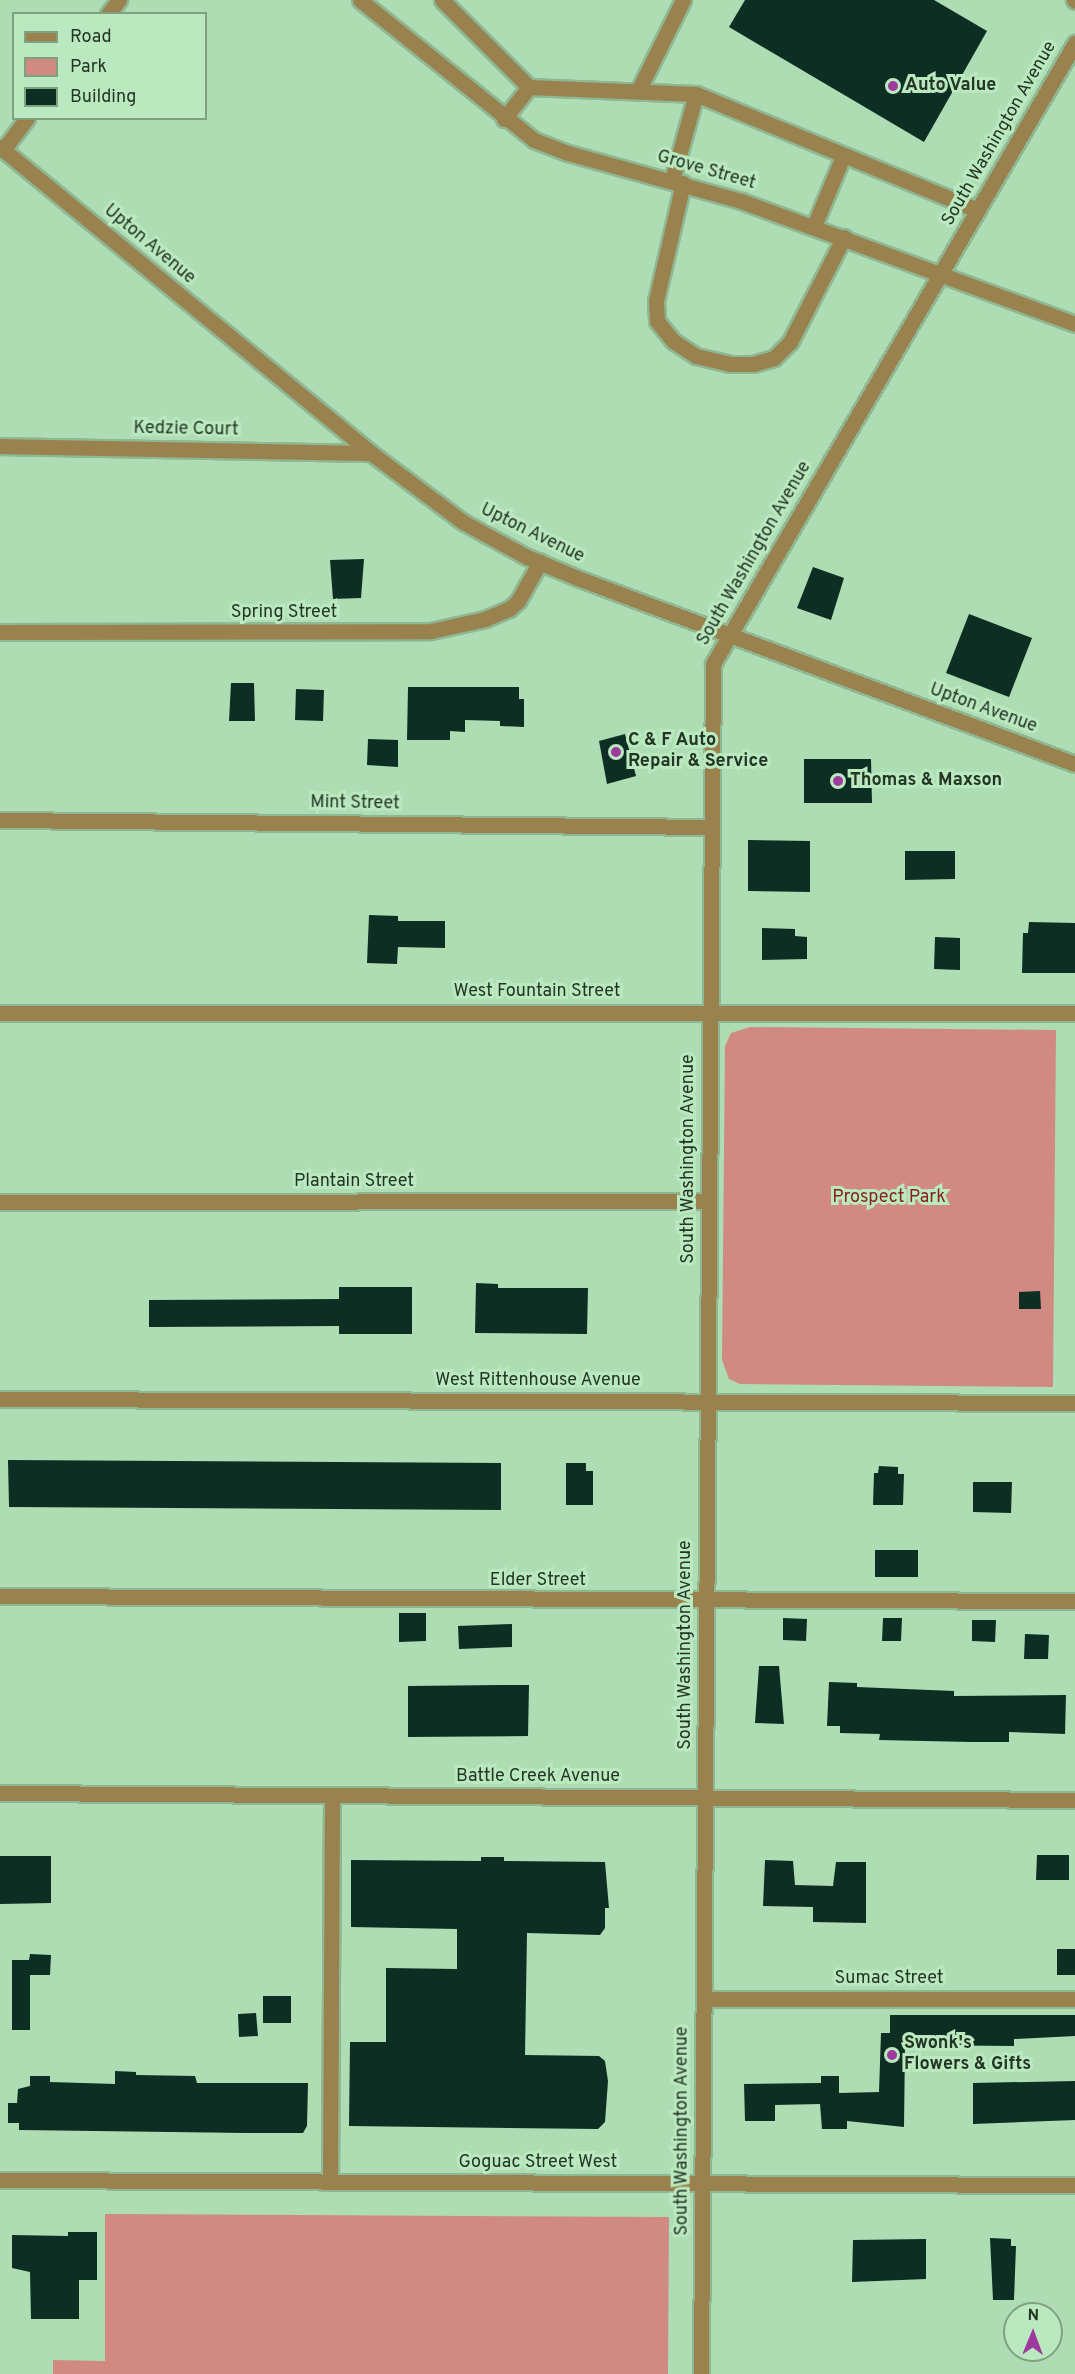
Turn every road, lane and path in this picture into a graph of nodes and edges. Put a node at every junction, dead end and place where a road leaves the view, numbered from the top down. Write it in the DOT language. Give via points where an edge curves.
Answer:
graph roads {
  1 [pos="119,0"];
  2 [pos="360,0"];
  3 [pos="442,0"];
  4 [pos="683,0"];
  5 [pos="110,12"];
  6 [pos="1075,43"];
  7 [pos="529,87"];
  8 [pos="638,91"];
  9 [pos="696,94"];
  10 [pos="504,119"];
  11 [pos="25,120"];
  12 [pos="1,148"];
  13 [pos="843,156"];
  14 [pos="677,182"];
  15 [pos="978,210"];
  16 [pos="814,226"];
  17 [pos="844,237"];
  18 [pos="942,273"];
  19 [pos="1075,324"];
  20 [pos="0,446"];
  21 [pos="371,453"];
  22 [pos="540,562"];
  23 [pos="0,632"];
  24 [pos="729,636"];
  25 [pos="1075,764"];
  26 [pos="0,820"];
  27 [pos="711,827"];
  28 [pos="709,1010"];
  29 [pos="0,1013"];
  30 [pos="1075,1013"];
  31 [pos="708,1201"];
  32 [pos="0,1202"];
  33 [pos="0,1399"];
  34 [pos="707,1401"];
  35 [pos="1075,1403"];
  36 [pos="0,1596"];
  37 [pos="706,1601"];
  38 [pos="1075,1601"];
  39 [pos="0,1792"];
  40 [pos="332,1796"];
  41 [pos="705,1797"];
  42 [pos="1075,1800"];
  43 [pos="1075,1998"];
  44 [pos="704,1999"];
  45 [pos="0,2180"];
  46 [pos="330,2181"];
  47 [pos="703,2183"];
  48 [pos="1075,2185"];
  49 [pos="701,2374"];
  1 -- 5 [label="street"];
  2 -- 10 [label="street, Grove Street"];
  3 -- 7 [label="street"];
  4 -- 8 [label="street"];
  6 -- 15 [label="street, South Washington Avenue"];
  7 -- 8 [label="street"];
  7 -- 10 [label="street"];
  8 -- 9 [label="street"];
  9 -- 13 [label="street"];
  9 -- 14 [label="street"];
  10 -- 14 [label="street, Grove Street" via="534,140 568,153"];
  11 -- 12 [label="street"];
  12 -- 21 [label="street, Upton Avenue"];
  13 -- 15 [label="street"];
  13 -- 16 [label="street"];
  14 -- 16 [label="street, Grove Street"];
  14 -- 17 [label="street" via="657,321 673,341 696,356 730,364 753,364 774,358 790,342"];
  15 -- 18 [label="street, South Washington Avenue"];
  16 -- 17 [label="street, Grove Street"];
  17 -- 18 [label="street, Grove Street"];
  18 -- 19 [label="street, Grove Street"];
  18 -- 24 [label="street, South Washington Avenue"];
  20 -- 21 [label="street, Kedzie Court"];
  21 -- 22 [label="street, Upton Avenue" via="463,522"];
  22 -- 23 [label="street, Spring Street" via="518,601 508,609 485,619 431,631"];
  22 -- 24 [label="street, Upton Avenue"];
  24 -- 25 [label="street, Upton Avenue"];
  24 -- 27 [label="street, South Washington Avenue" via="713,664"];
  26 -- 27 [label="street, Mint Street"];
  27 -- 28 [label="street, South Washington Avenue"];
  28 -- 29 [label="street, West Fountain Street"];
  28 -- 30 [label="street, West Fountain Street"];
  28 -- 31 [label="street, South Washington Avenue"];
  31 -- 32 [label="street, Plantain Street"];
  31 -- 34 [label="street, South Washington Avenue"];
  33 -- 34 [label="street, West Rittenhouse Avenue"];
  34 -- 35 [label="street, West Rittenhouse Avenue"];
  34 -- 37 [label="street, South Washington Avenue"];
  36 -- 37 [label="street, Elder Street"];
  37 -- 38 [label="street, Elder Street"];
  37 -- 41 [label="street, South Washington Avenue"];
  39 -- 40 [label="street, Battle Creek Avenue"];
  40 -- 41 [label="street, Battle Creek Avenue"];
  40 -- 46 [label="street"];
  41 -- 42 [label="street, Battle Creek Avenue"];
  41 -- 44 [label="street, South Washington Avenue"];
  43 -- 44 [label="street, Sumac Street"];
  44 -- 47 [label="street, South Washington Avenue"];
  45 -- 46 [label="street, Goguac Street West"];
  46 -- 47 [label="street, Goguac Street West"];
  47 -- 48 [label="street, Goguac Street West"];
  47 -- 49 [label="street, South Washington Avenue"];
}
